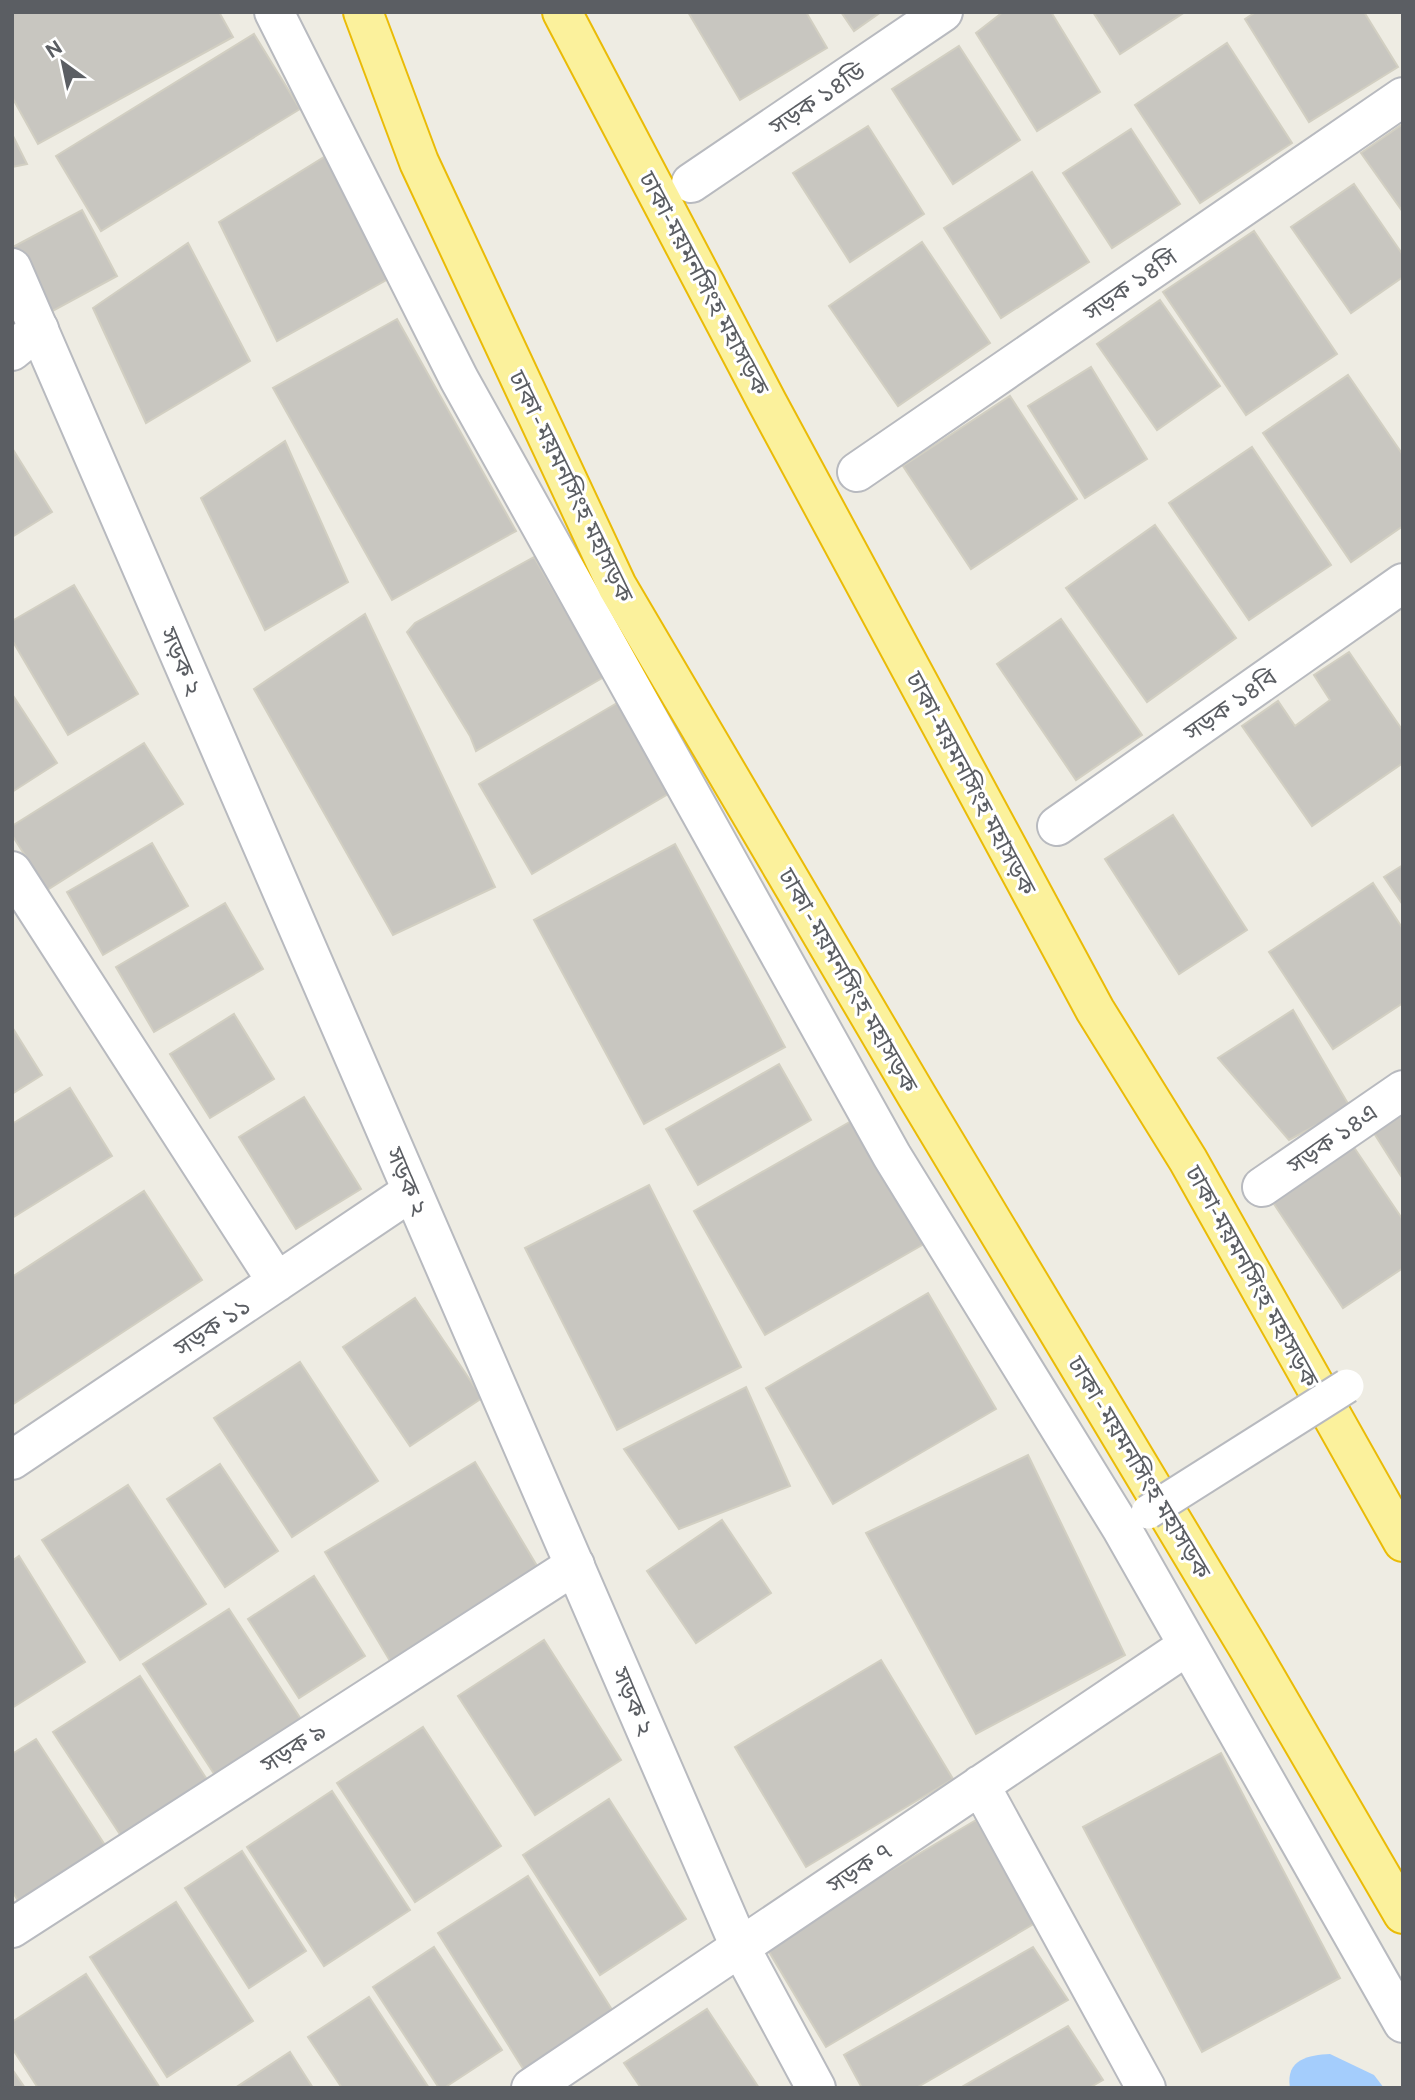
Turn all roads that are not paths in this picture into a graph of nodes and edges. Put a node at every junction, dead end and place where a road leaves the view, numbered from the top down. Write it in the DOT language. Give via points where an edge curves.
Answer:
graph roads {
  1 [pos="274,12"];
  2 [pos="363,12"];
  3 [pos="562,12"];
  4 [pos="943,12"];
  5 [pos="1403,97"];
  6 [pos="691,183"];
  7 [pos="12,268"];
  8 [pos="26,340"];
  9 [pos="857,472"];
  10 [pos="1403,583"];
  11 [pos="1057,826"];
  12 [pos="12,871"];
  13 [pos="1403,1090"];
  14 [pos="1262,1187"];
  15 [pos="412,1191"];
  16 [pos="277,1282"];
  17 [pos="1347,1386"];
  18 [pos="12,1460"];
  19 [pos="1148,1512"];
  20 [pos="1402,1539"];
  21 [pos="575,1565"];
  22 [pos="1187,1646"];
  23 [pos="980,1785"];
  24 [pos="1403,1914"];
  25 [pos="12,1928"];
  26 [pos="740,1947"];
  27 [pos="1403,2024"];
  28 [pos="531,2088"];
  29 [pos="816,2088"];
  30 [pos="1146,2088"];
  1 -- 22 [label="street" via="459,379 891,1156 1122,1529"];
  2 -- 24 [label="highway, ঢাকা - ময়মনসিংহ মহাসড়ক" via="419,162 617,586"];
  3 -- 20 [label="highway, ঢাকা-ময়মনসিংহ মহাসড়ক" via="1095,1010 1188,1160"];
  4 -- 6 [label="street, সড়ক ১৪ডি"];
  5 -- 9 [label="street, সড়ক ১৪সি"];
  7 -- 8 [label="street, সড়ক ২"];
  8 -- 15 [label="street, সড়ক ২"];
  10 -- 11 [label="street, সড়ক ১৪বি"];
  12 -- 16 [label="street"];
  13 -- 14 [label="street, সড়ক ১৪এ"];
  15 -- 16 [label="street, সড়ক ১১"];
  15 -- 21 [label="street, সড়ক ২"];
  16 -- 18 [label="street, সড়ক ১১"];
  17 -- 19 [label="street, bridge"];
  21 -- 25 [label="street, সড়ক ৯"];
  21 -- 26 [label="street, সড়ক ২"];
  22 -- 23 [label="street, সড়ক ৭"];
  22 -- 27 [label="street"];
  23 -- 26 [label="street, সড়ক ৭"];
  23 -- 30 [label="street"];
  26 -- 28 [label="street, সড়ক ৭"];
  26 -- 29 [label="street, সড়ক ২"];
}
